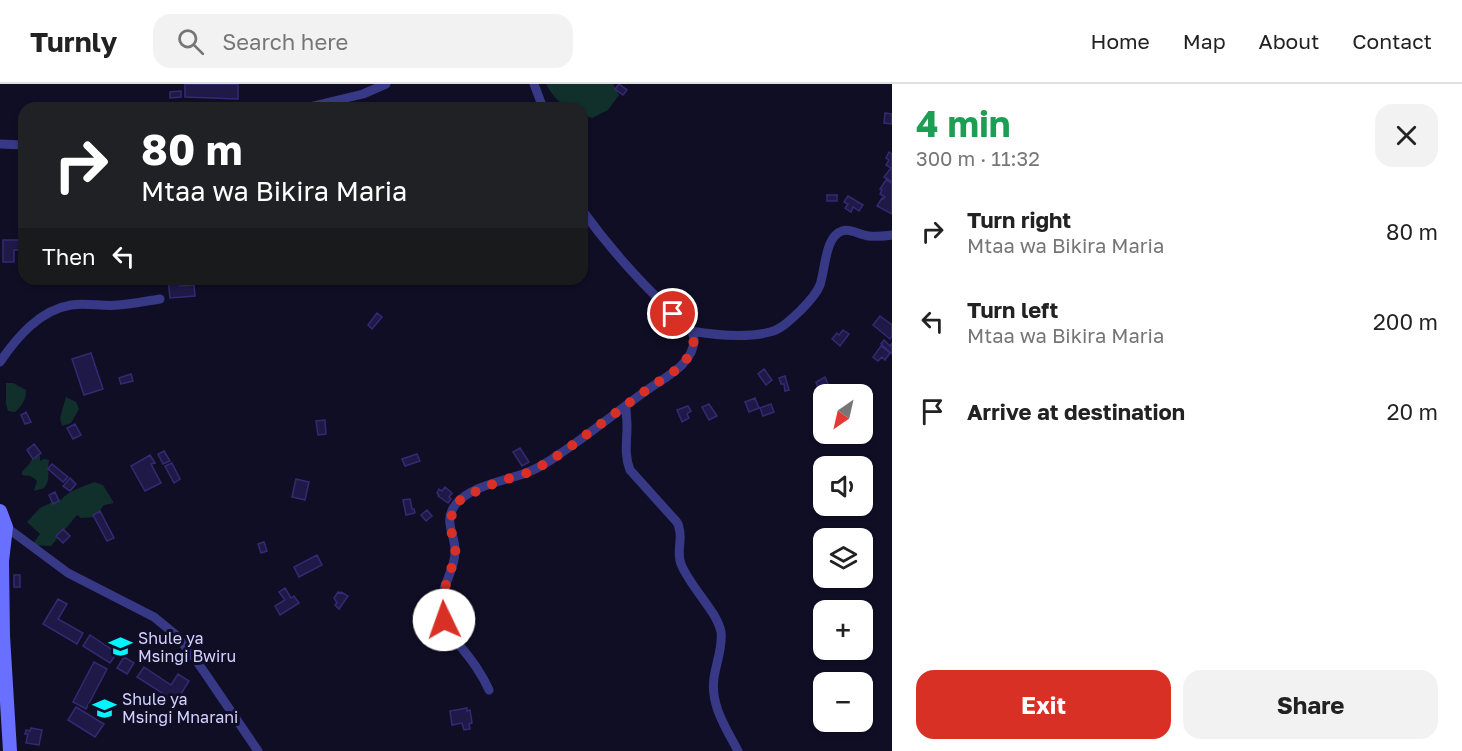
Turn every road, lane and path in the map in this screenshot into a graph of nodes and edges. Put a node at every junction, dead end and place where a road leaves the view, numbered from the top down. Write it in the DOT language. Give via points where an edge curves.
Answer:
graph roads {
  1 [pos="386,84"];
  2 [pos="534,84"];
  3 [pos="329,102"];
  4 [pos="541,102"];
  5 [pos="0,144"];
  6 [pos="18,145"];
  7 [pos="588,217"];
  8 [pos="892,235"];
  9 [pos="160,299"];
  10 [pos="692,331"];
  11 [pos="0,362"];
  12 [pos="626,407"];
  13 [pos="0,511"];
  14 [pos="6,527"];
  15 [pos="489,690"];
  16 [pos="10,751"];
  17 [pos="258,751"];
  18 [pos="738,751"];
  1 -- 3 [label="street"];
  2 -- 4 [label="street"];
  5 -- 6 [label="street"];
  7 -- 10 [label="street" via="657,298"];
  8 -- 10 [label="street" via="872,237 843,230 837,234 826,254 819,286 805,306 781,327 751,335"];
  9 -- 11 [label="street" via="119,305 71,305 55,310 31,325"];
  10 -- 12 [label="street" via="694,340 686,360"];
  12 -- 15 [label="street" via="538,468 485,486 463,497 453,508 450,525 456,554 441,600 442,612 449,630"];
  12 -- 18 [label="street" via="630,470 675,520 680,530 681,562 720,629 714,697"];
  13 -- 14 [label="street"];
  14 -- 16 [label="street" via="2,561 3,636"];
  14 -- 17 [label="street" via="68,573 154,617 176,635"];
}
